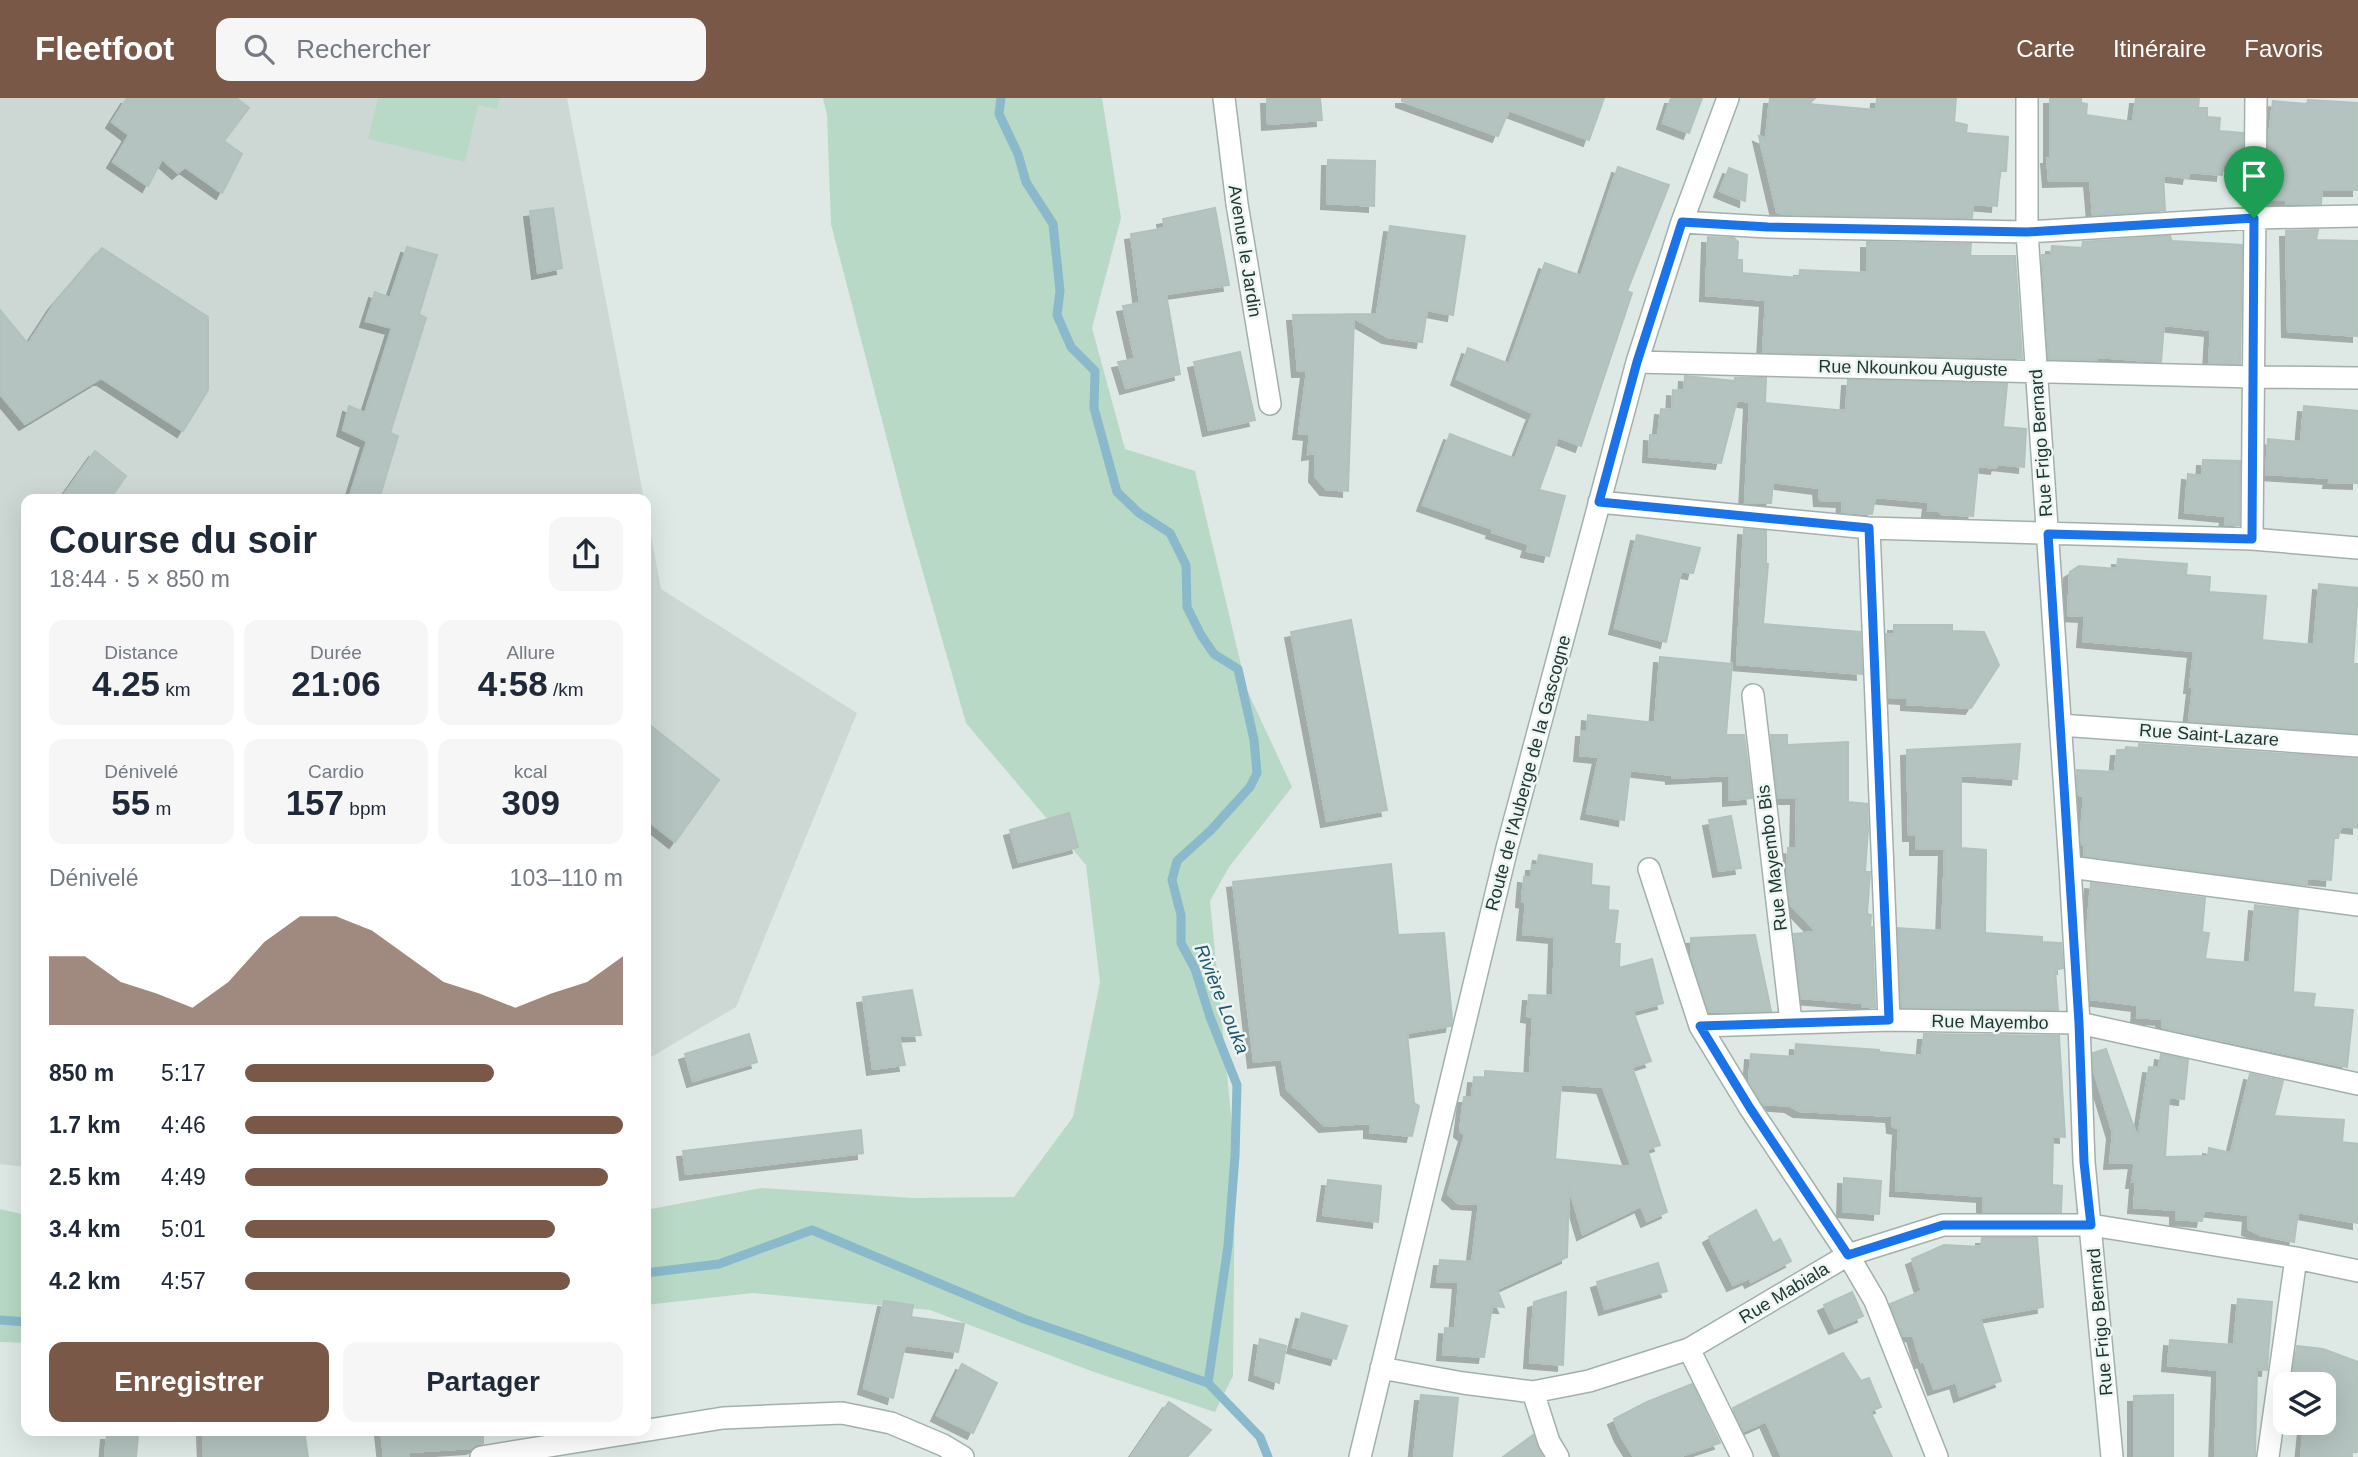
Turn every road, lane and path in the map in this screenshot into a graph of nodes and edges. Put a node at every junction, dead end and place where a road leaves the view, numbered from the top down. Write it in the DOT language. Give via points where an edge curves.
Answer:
graph roads {
  1 [pos="1224,98"];
  2 [pos="1728,98"];
  3 [pos="2027,98"];
  4 [pos="2256,98"];
  5 [pos="2358,216"];
  6 [pos="2254,218"];
  7 [pos="1682,222"];
  8 [pos="2027,232"];
  9 [pos="1637,362"];
  10 [pos="2036,371"];
  11 [pos="2254,377"];
  12 [pos="2358,378"];
  13 [pos="1270,404"];
  14 [pos="1599,502"];
  15 [pos="1869,528"];
  16 [pos="2048,534"];
  17 [pos="2252,539"];
  18 [pos="2358,548"];
  19 [pos="1753,695"];
  20 [pos="2060,725"];
  21 [pos="2358,746"];
  22 [pos="2070,867"];
  23 [pos="1649,869"];
  24 [pos="2358,905"];
  25 [pos="1889,1020"];
  26 [pos="1791,1022"];
  27 [pos="2079,1023"];
  28 [pos="1700,1026"];
  29 [pos="2358,1084"];
  30 [pos="2091,1225"];
  31 [pos="1848,1255"];
  32 [pos="2296,1258"];
  33 [pos="2358,1271"];
  34 [pos="1689,1349"];
  35 [pos="1381,1368"];
  36 [pos="1533,1392"];
  37 [pos="651,1430"];
  38 [pos="611,1436"];
  39 [pos="481,1457"];
  40 [pos="963,1457"];
  41 [pos="1360,1457"];
  42 [pos="1558,1457"];
  43 [pos="1742,1457"];
  44 [pos="1937,1457"];
  45 [pos="2112,1457"];
  46 [pos="2268,1457"];
  1 -- 13 [label="street, Avenue le Jardin"];
  2 -- 7 [label="street, Route de l'Auberge de la Gascogne"];
  3 -- 8 [label="street, Rue Frigo Bernard"];
  4 -- 6 [label="street"];
  5 -- 6 [label="street"];
  6 -- 8 [label="street"];
  6 -- 11 [label="street"];
  7 -- 8 [label="street"];
  7 -- 9 [label="street, Route de l'Auberge de la Gascogne"];
  8 -- 10 [label="street, Rue Frigo Bernard"];
  9 -- 10 [label="street, Rue Nkounkou Auguste"];
  9 -- 14 [label="street, Route de l'Auberge de la Gascogne"];
  10 -- 11 [label="street, Rue Nkounkou Auguste"];
  10 -- 16 [label="street, Rue Frigo Bernard"];
  11 -- 12 [label="street, Rue Nkounkou Auguste"];
  11 -- 17 [label="street"];
  14 -- 15 [label="street"];
  14 -- 35 [label="street, Route de l'Auberge de la Gascogne" via="1507,848"];
  15 -- 16 [label="street"];
  15 -- 25 [label="street"];
  16 -- 17 [label="street"];
  16 -- 20 [label="street, Rue Frigo Bernard"];
  17 -- 18 [label="street"];
  19 -- 26 [label="street, Rue Mayembo Bis"];
  20 -- 21 [label="street, Rue Saint-Lazare"];
  20 -- 22 [label="street, Rue Frigo Bernard"];
  22 -- 24 [label="street"];
  22 -- 27 [label="street, Rue Frigo Bernard"];
  23 -- 28 [label="street"];
  25 -- 26 [label="street, Rue Mayembo"];
  25 -- 27 [label="street, Rue Mayembo"];
  26 -- 28 [label="street, Rue Mayembo"];
  27 -- 29 [label="street, Rue Mayembo"];
  27 -- 30 [label="street, Rue Frigo Bernard"];
  28 -- 31 [label="street"];
  30 -- 31 [label="street, Rue Mabiala" via="1943,1225"];
  30 -- 32 [label="street, Rue Mabiala"];
  30 -- 45 [label="street, Rue Frigo Bernard"];
  31 -- 34 [label="street, Rue Mabiala"];
  31 -- 44 [label="street" via="1875,1301"];
  32 -- 33 [label="street, Rue Mabiala"];
  32 -- 46 [label="street"];
  34 -- 36 [label="street, Rue Mabiala" via="1589,1381"];
  34 -- 43 [label="street"];
  35 -- 36 [label="street, Rue Mabiala"];
  35 -- 41 [label="street, Route de l'Auberge de la Gascogne"];
  36 -- 42 [label="street"];
  37 -- 40 [label="street" via="723,1418 842,1413 891,1423"];
  38 -- 39 [label="street"];
}
